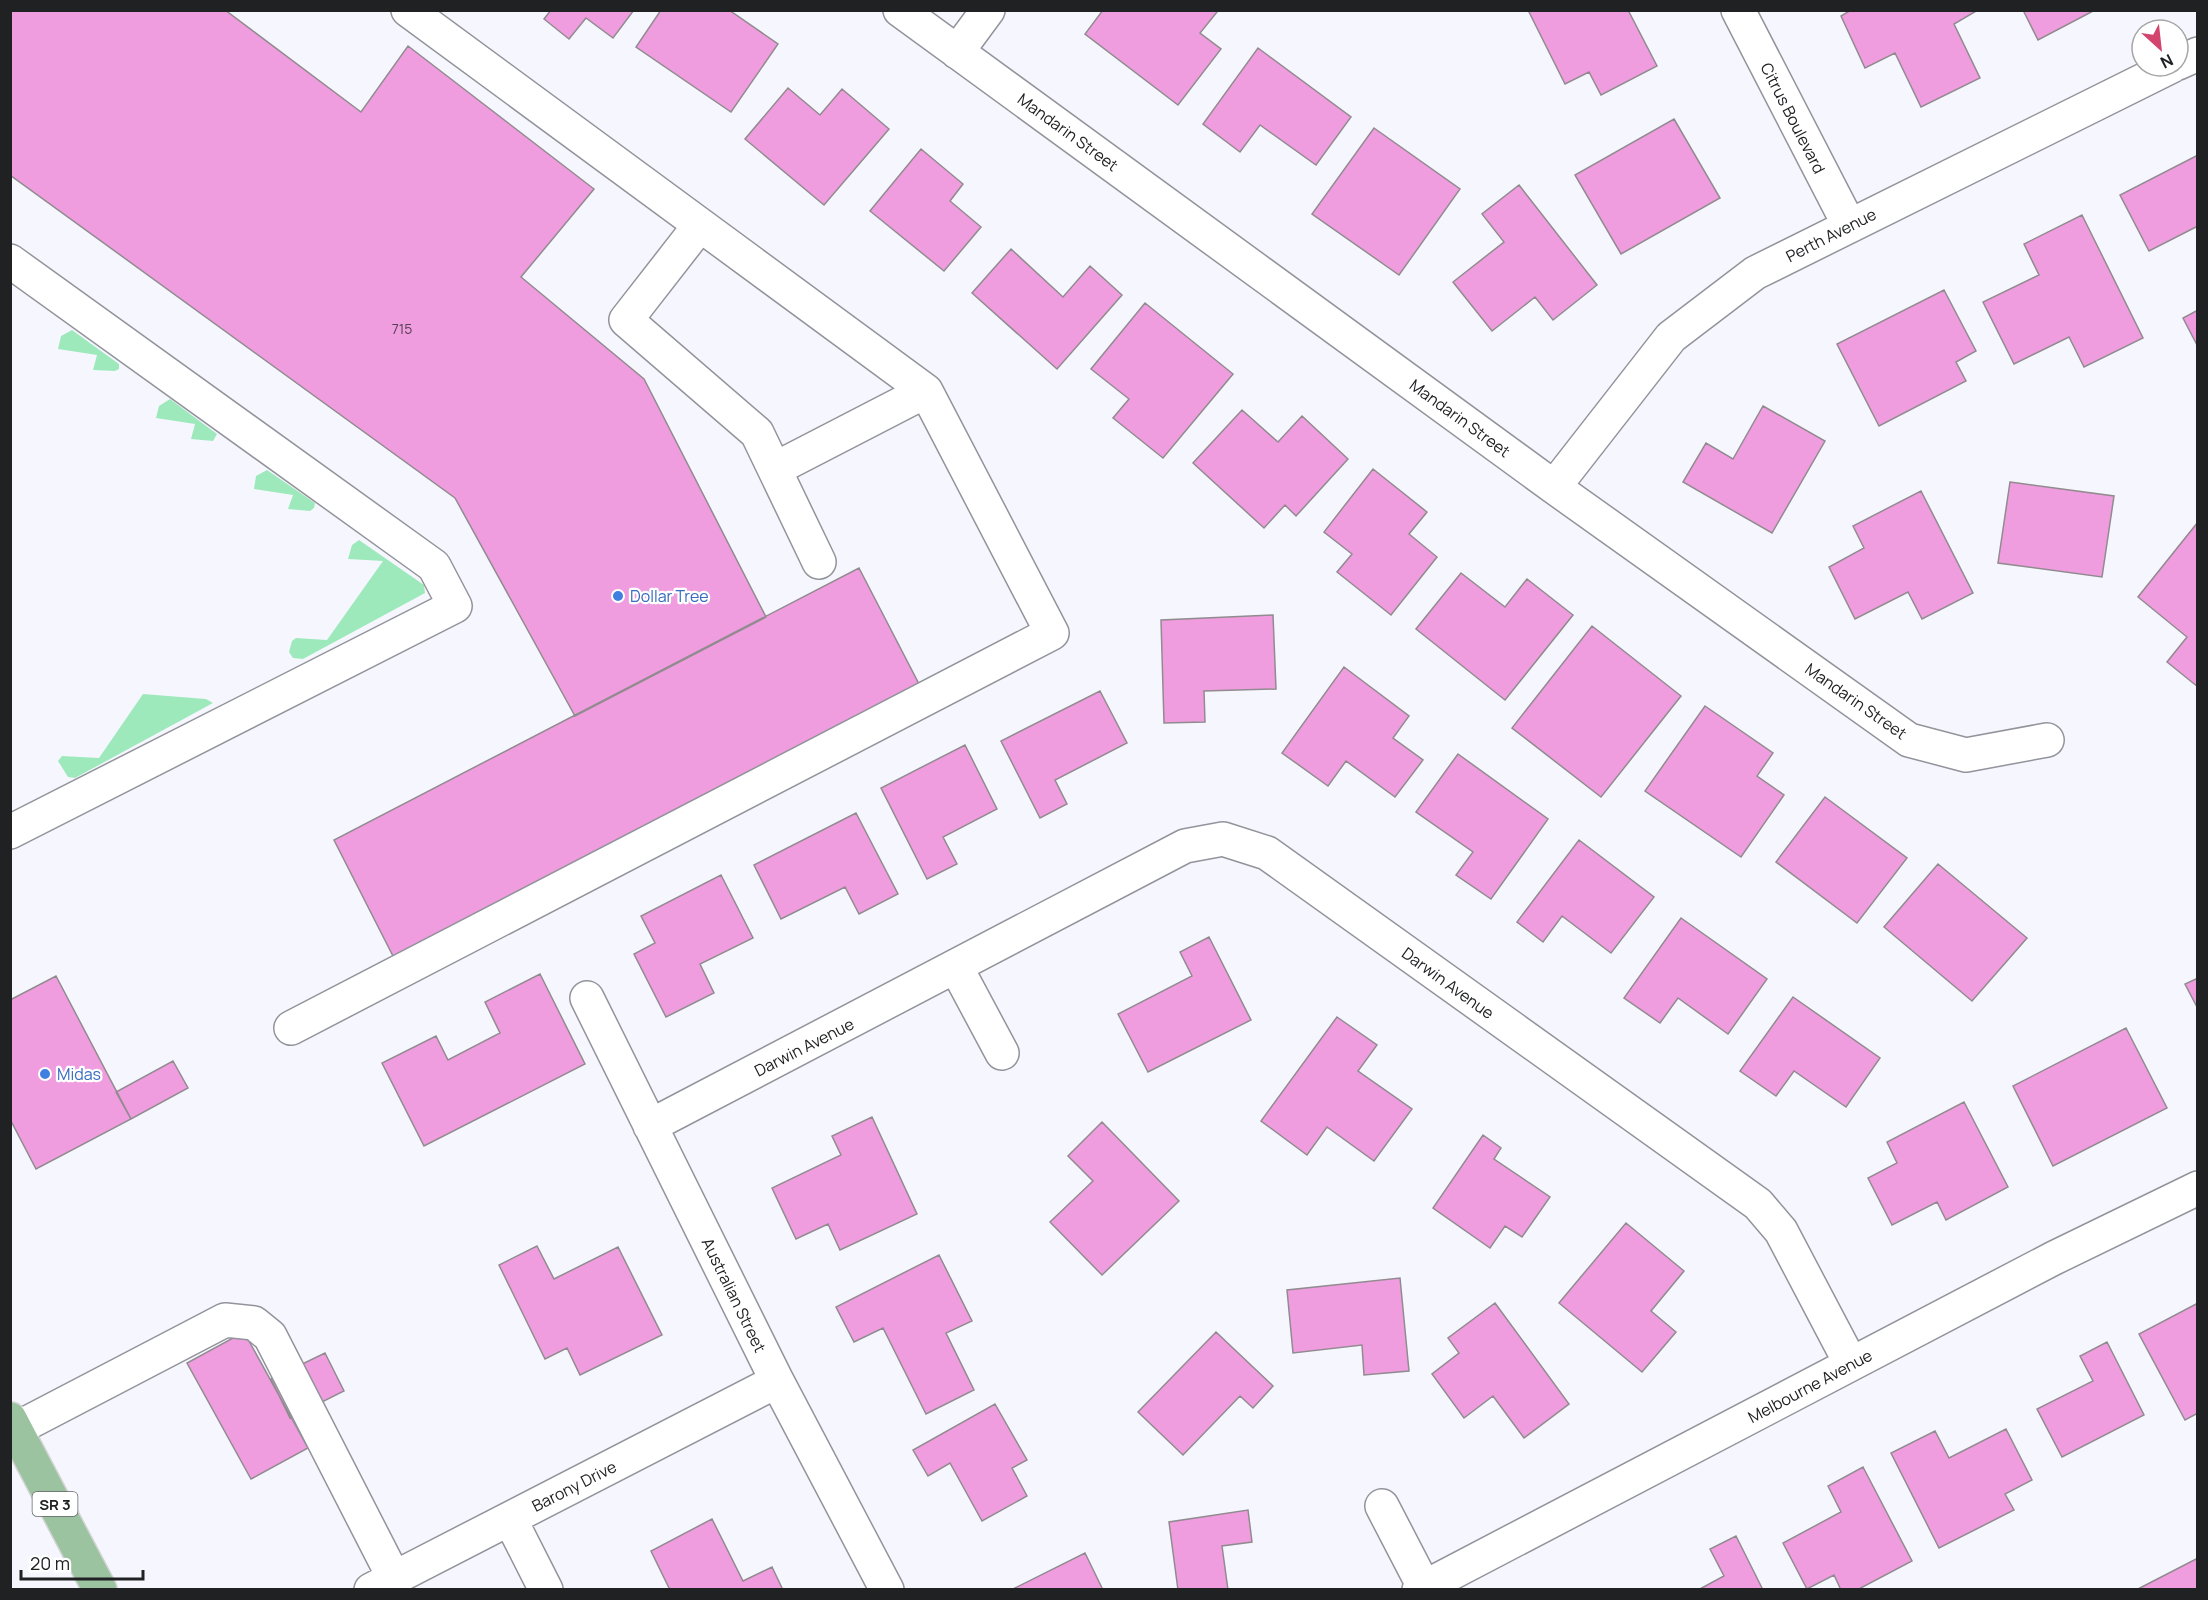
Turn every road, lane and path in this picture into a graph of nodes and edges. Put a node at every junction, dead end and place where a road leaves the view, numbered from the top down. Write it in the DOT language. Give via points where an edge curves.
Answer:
graph roads {
  1 [pos="408,10"];
  2 [pos="900,10"];
  3 [pos="988,10"];
  4 [pos="1738,10"];
  5 [pos="957,52"];
  6 [pos="2148,78"];
  7 [pos="700,225"];
  8 [pos="1849,225"];
  9 [pos="10,261"];
  10 [pos="926,391"];
  11 [pos="775,469"];
  12 [pos="1554,487"];
  13 [pos="819,562"];
  14 [pos="2047,740"];
  15 [pos="10,832"];
  16 [pos="956,968"];
  17 [pos="587,998"];
  18 [pos="291,1028"];
  19 [pos="1002,1053"];
  20 [pos="650,1126"];
  21 [pos="2198,1188"];
  22 [pos="1851,1364"];
  23 [pos="777,1381"];
  24 [pos="13,1424"];
  25 [pos="1382,1506"];
  26 [pos="510,1519"];
  27 [pos="382,1584"];
  28 [pos="1421,1588"];
  29 [pos="100,1590"];
  30 [pos="546,1590"];
  31 [pos="887,1590"];
  1 -- 7 [label="street"];
  2 -- 5 [label="street, Mandarin Street"];
  3 -- 5 [label="street"];
  4 -- 8 [label="street, Citrus Boulevard"];
  5 -- 12 [label="street, Mandarin Street"];
  6 -- 8 [label="street, Perth Avenue"];
  7 -- 10 [label="street"];
  7 -- 11 [label="street" via="626,320 757,433"];
  8 -- 12 [label="street, Perth Avenue" via="1755,273 1671,337"];
  9 -- 15 [label="street" via="434,566 454,606"];
  10 -- 11 [label="street"];
  10 -- 18 [label="street" via="1052,633"];
  11 -- 13 [label="street"];
  12 -- 14 [label="street, Mandarin Street" via="1909,740 1966,755"];
  16 -- 19 [label="street"];
  16 -- 20 [label="street, Darwin Avenue"];
  16 -- 22 [label="street, Darwin Avenue" via="1185,846 1223,839 1267,853 1758,1204 1781,1231"];
  17 -- 20 [label="street, Australian Street"];
  20 -- 23 [label="street, Australian Street"];
  21 -- 22 [label="street, Melbourne Avenue"];
  22 -- 28 [label="street, Melbourne Avenue"];
  23 -- 26 [label="street, Barony Drive"];
  23 -- 31 [label="street, Australian Street"];
  24 -- 27 [label="street" via="225,1320 254,1323 270,1336"];
  24 -- 29 [label="main road, SR 3"];
  25 -- 28 [label="street, Melbourne Avenue"];
  26 -- 27 [label="street, Barony Drive"];
  26 -- 30 [label="street"];
}
